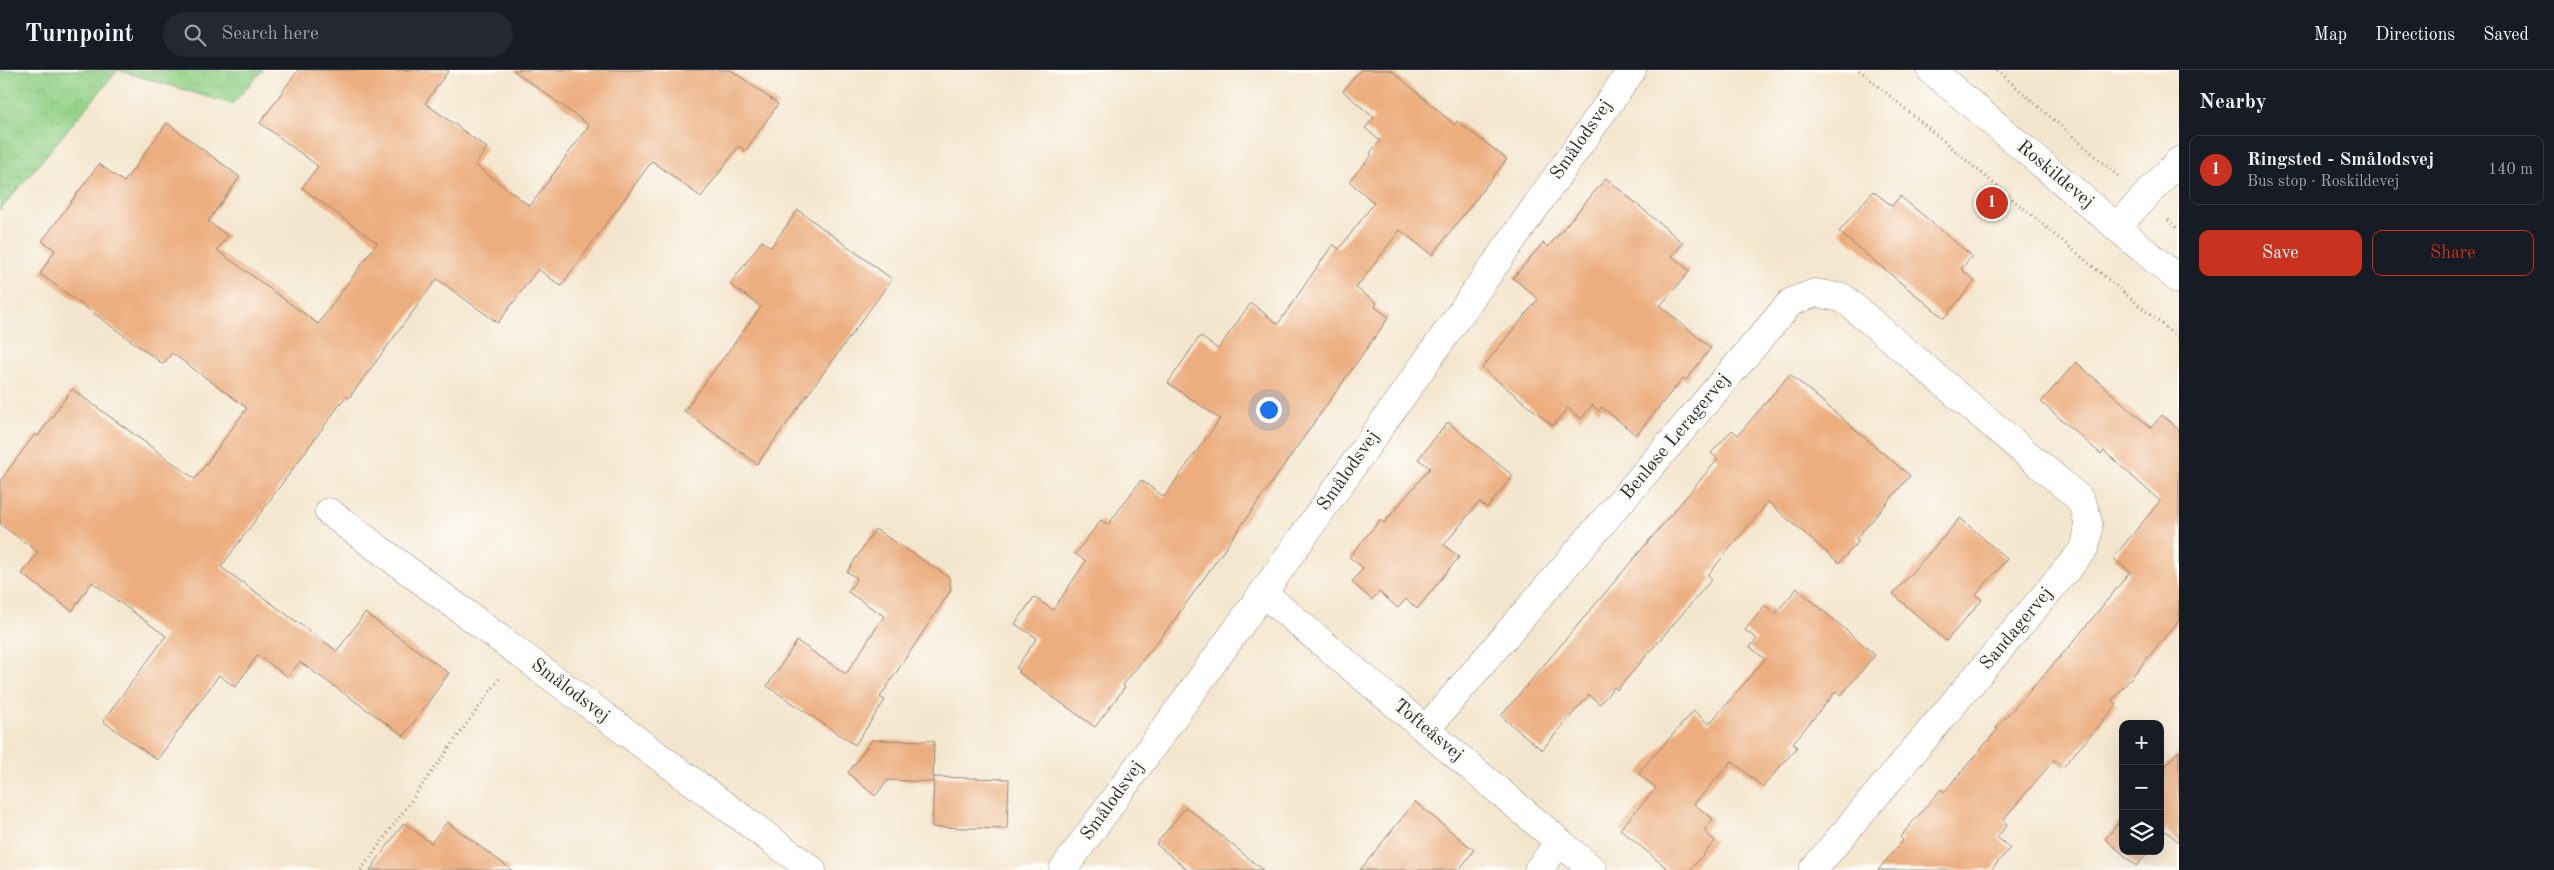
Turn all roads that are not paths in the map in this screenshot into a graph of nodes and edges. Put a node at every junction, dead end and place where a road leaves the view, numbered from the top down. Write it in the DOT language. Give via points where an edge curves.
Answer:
graph roads {
  1 [pos="1632,70"];
  2 [pos="1931,70"];
  3 [pos="2179,161"];
  4 [pos="2116,227"];
  5 [pos="2179,280"];
  6 [pos="1959,396"];
  7 [pos="329,512"];
  8 [pos="1264,593"];
  9 [pos="1426,729"];
  10 [pos="1560,842"];
  11 [pos="812,870"];
  12 [pos="1063,870"];
  13 [pos="1538,870"];
  14 [pos="1593,870"];
  15 [pos="1813,870"];
  1 -- 8 [label="street, Smålodsvej"];
  2 -- 4 [label="street, Roskildevej"];
  3 -- 4 [label="street"];
  4 -- 5 [label="street, Roskildevej"];
  6 -- 9 [label="street, Benløse Leragervej" via="1843,298 1815,293 1791,302"];
  6 -- 15 [label="street, Sandagervej" via="2079,498 2089,521 2089,535 2084,549"];
  7 -- 11 [label="street, Smålodsvej"];
  8 -- 9 [label="street, Tofteåsvej"];
  8 -- 12 [label="street, Smålodsvej"];
  9 -- 10 [label="street, Tofteåsvej"];
  10 -- 13 [label="street"];
  10 -- 14 [label="street, Tofteåsvej"];
}
